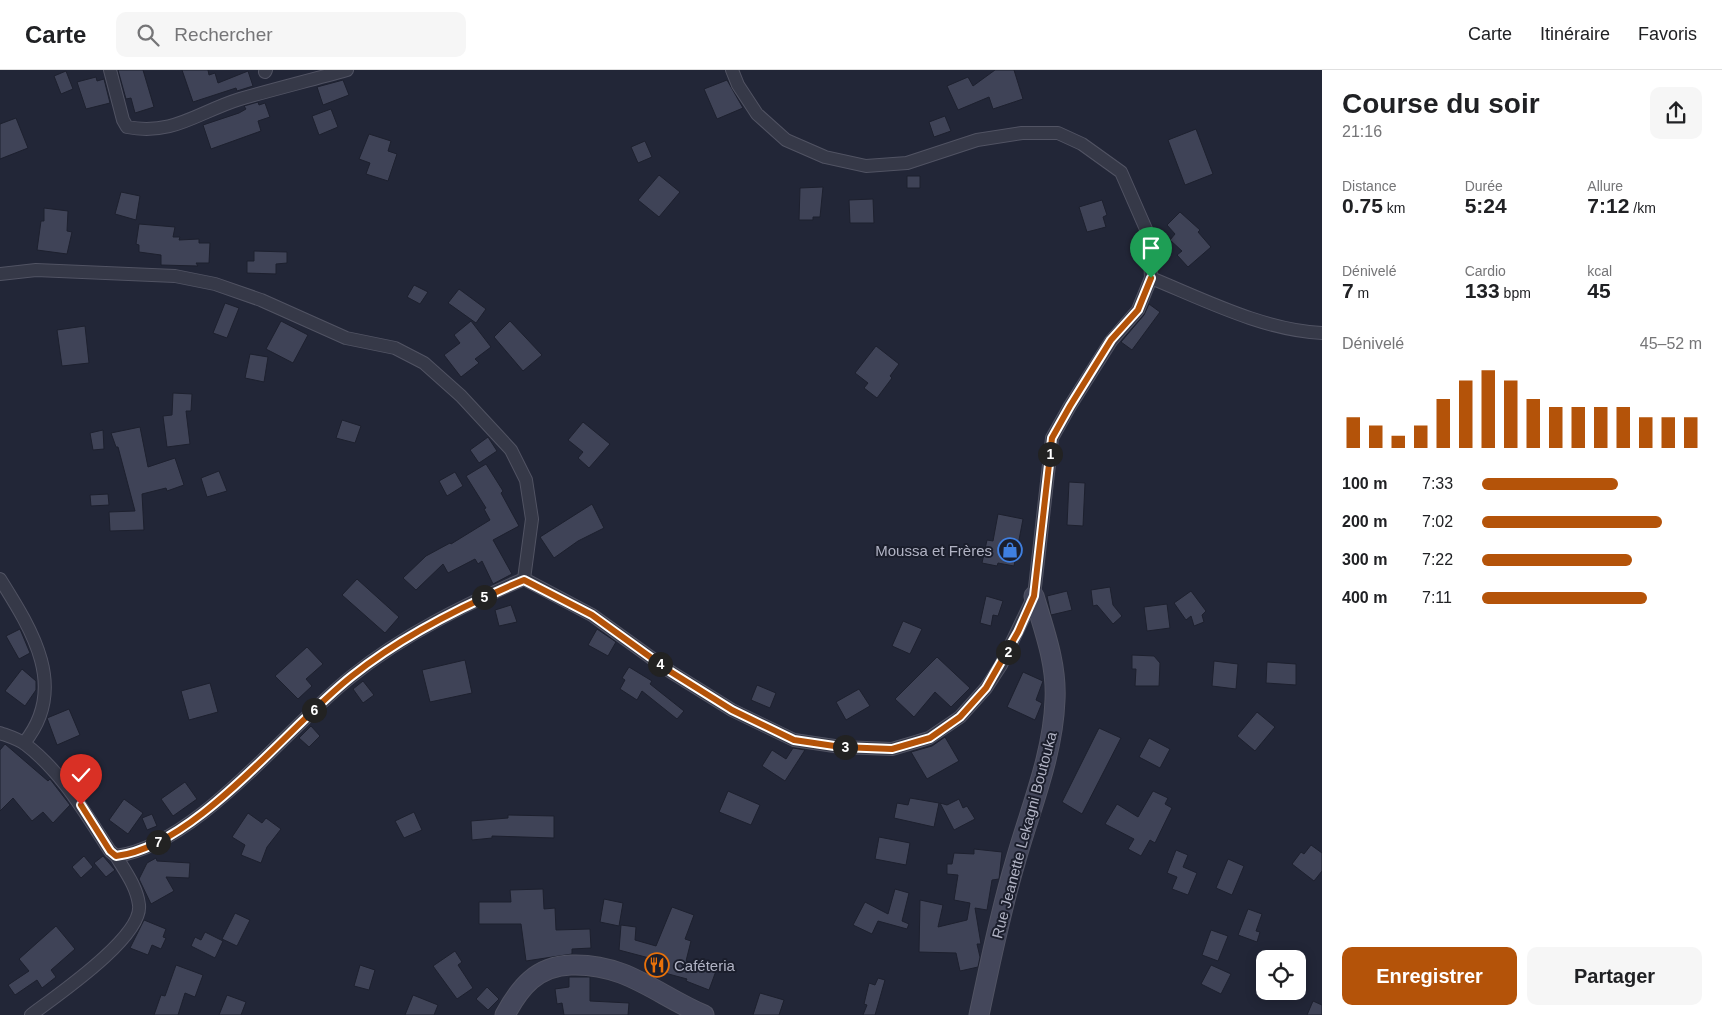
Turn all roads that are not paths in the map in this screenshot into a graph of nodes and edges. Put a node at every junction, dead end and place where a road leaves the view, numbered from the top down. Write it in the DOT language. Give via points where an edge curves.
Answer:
graph roads {
  1 [pos="110,70"];
  2 [pos="346,70"];
  3 [pos="732,70"];
  4 [pos="0,274"];
  5 [pos="1151,278"];
  6 [pos="1322,333"];
  7 [pos="0,579"];
  8 [pos="524,580"];
  9 [pos="1034,596"];
  10 [pos="0,733"];
  11 [pos="24,743"];
  12 [pos="116,856"];
  13 [pos="31,1015"];
  14 [pos="505,1015"];
  15 [pos="704,1015"];
  16 [pos="979,1015"];
  1 -- 2 [label="street" via="127,127 165,129 238,100"];
  3 -- 5 [label="street" via="757,114 786,140 825,157 866,166 907,163 977,140 1022,133 1058,133 1082,144 1121,172 1148,236"];
  4 -- 8 [label="street" via="36,270 183,277 260,300 346,338 395,348 424,363 461,396 511,450 526,480 532,518"];
  5 -- 6 [label="street" via="1243,315 1299,332"];
  5 -- 9 [label="street" via="1138,310 1111,340 1052,438"];
  7 -- 11 [label="street" via="21,613 38,651 46,686 36,729"];
  8 -- 9 [label="street" via="592,615 671,672 732,710 794,740 841,747 892,749 930,738 960,717 1001,665"];
  8 -- 12 [label="street" via="457,610 381,653 350,677 228,792 189,823 156,843"];
  9 -- 16 [label="street, Rue Jeanette Lekagni Boutouka" via="1052,663 1053,727 1014,865"];
  10 -- 11 [label="street"];
  11 -- 12 [label="street" via="52,768"];
  12 -- 13 [label="street" via="136,894 137,918 120,942 98,964"];
  14 -- 15 [label="street" via="519,993 538,974 551,967 580,965 624,973"];
}
